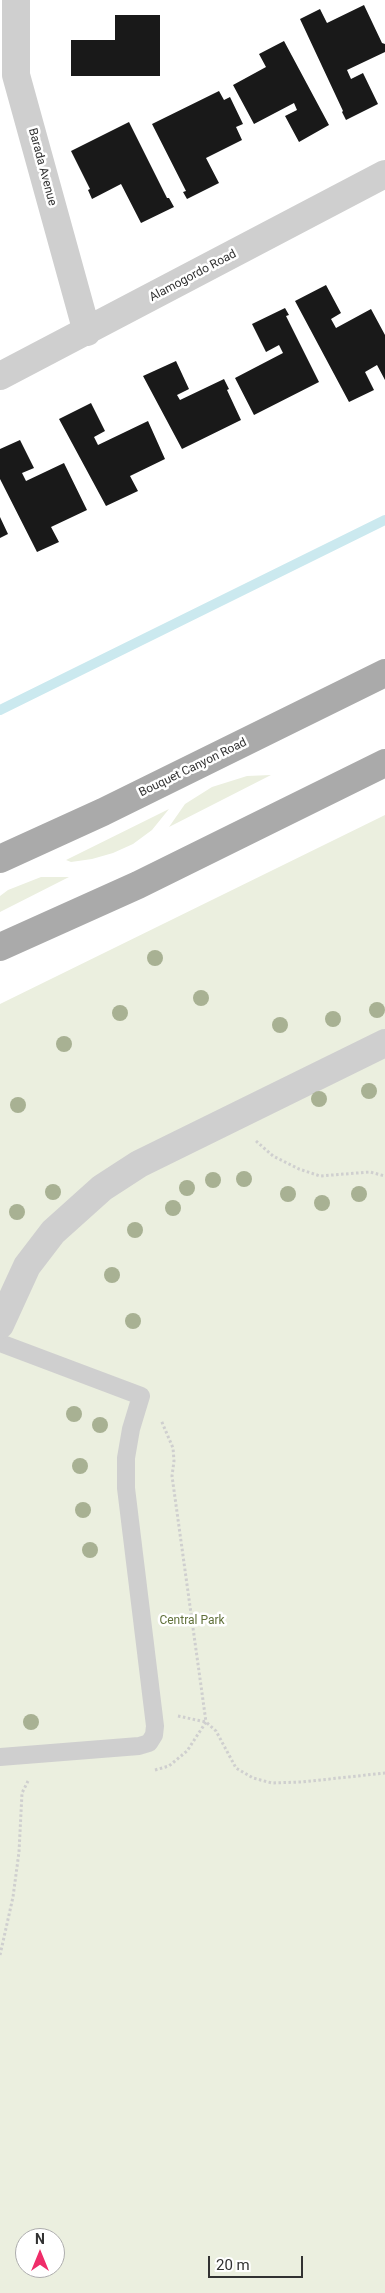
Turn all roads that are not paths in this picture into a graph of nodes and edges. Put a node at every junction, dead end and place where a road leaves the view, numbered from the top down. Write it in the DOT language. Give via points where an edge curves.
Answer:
graph roads {
  1 [pos="16,0"];
  2 [pos="385,174"];
  3 [pos="87,332"];
  4 [pos="0,376"];
  5 [pos="385,673"];
  6 [pos="385,763"];
  7 [pos="0,859"];
  8 [pos="0,947"];
  9 [pos="385,1043"];
  10 [pos="0,1325"];
  11 [pos="0,1343"];
  12 [pos="0,1757"];
  1 -- 3 [label="street, Barada Avenue" via="16,75"];
  2 -- 3 [label="street, Alamogordo Road"];
  3 -- 4 [label="street, Alamogordo Road"];
  5 -- 7 [label="main road, Bouquet Canyon Road"];
  6 -- 8 [label="main road" via="138,886"];
  9 -- 10 [label="street" via="139,1164 102,1188 53,1232 27,1266"];
  11 -- 12 [label="lane" via="141,1396 126,1458 126,1488 154,1710 154,1735 149,1743"];
}
